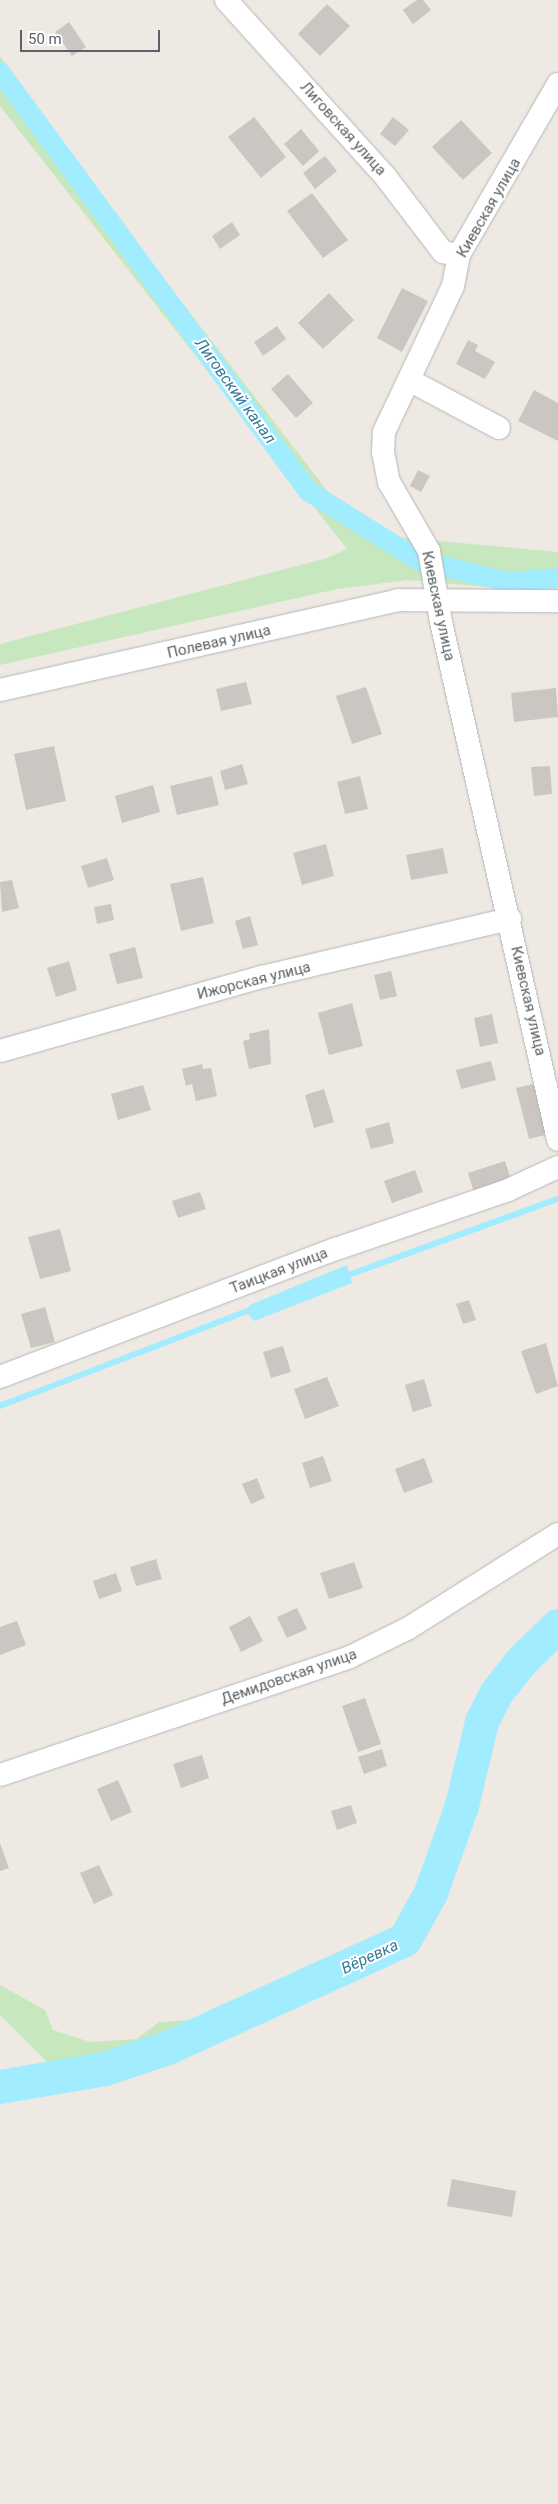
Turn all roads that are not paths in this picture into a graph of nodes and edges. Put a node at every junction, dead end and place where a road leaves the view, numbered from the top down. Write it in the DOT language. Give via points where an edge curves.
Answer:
graph roads {
  1 [pos="226,0"];
  2 [pos="558,84"];
  3 [pos="459,255"];
  4 [pos="409,380"];
  5 [pos="499,428"];
  6 [pos="439,597"];
  7 [pos="558,601"];
  8 [pos="0,690"];
  9 [pos="510,919"];
  10 [pos="0,1051"];
  11 [pos="558,1140"];
  12 [pos="558,1167"];
  13 [pos="0,1377"];
  14 [pos="558,1534"];
  15 [pos="0,1775"];
  1 -- 3 [label="street, Лиговская улица" via="385,176 443,252"];
  2 -- 3 [label="street, Киевская улица"];
  3 -- 4 [label="street, Киевская улица" via="454,286"];
  4 -- 5 [label="street"];
  4 -- 6 [label="street, Киевская улица" via="384,432 383,452 389,482 429,551"];
  6 -- 7 [label="street, Полевая улица"];
  6 -- 8 [label="street, Полевая улица" via="398,600"];
  6 -- 9 [label="street, Киевская улица"];
  9 -- 10 [label="street, Ижорская улица" via="262,977"];
  9 -- 11 [label="street, Киевская улица"];
  12 -- 13 [label="street, Таицкая улица" via="508,1190 336,1249"];
  14 -- 15 [label="street, Демидовская улица" via="407,1629 350,1657"];
}
